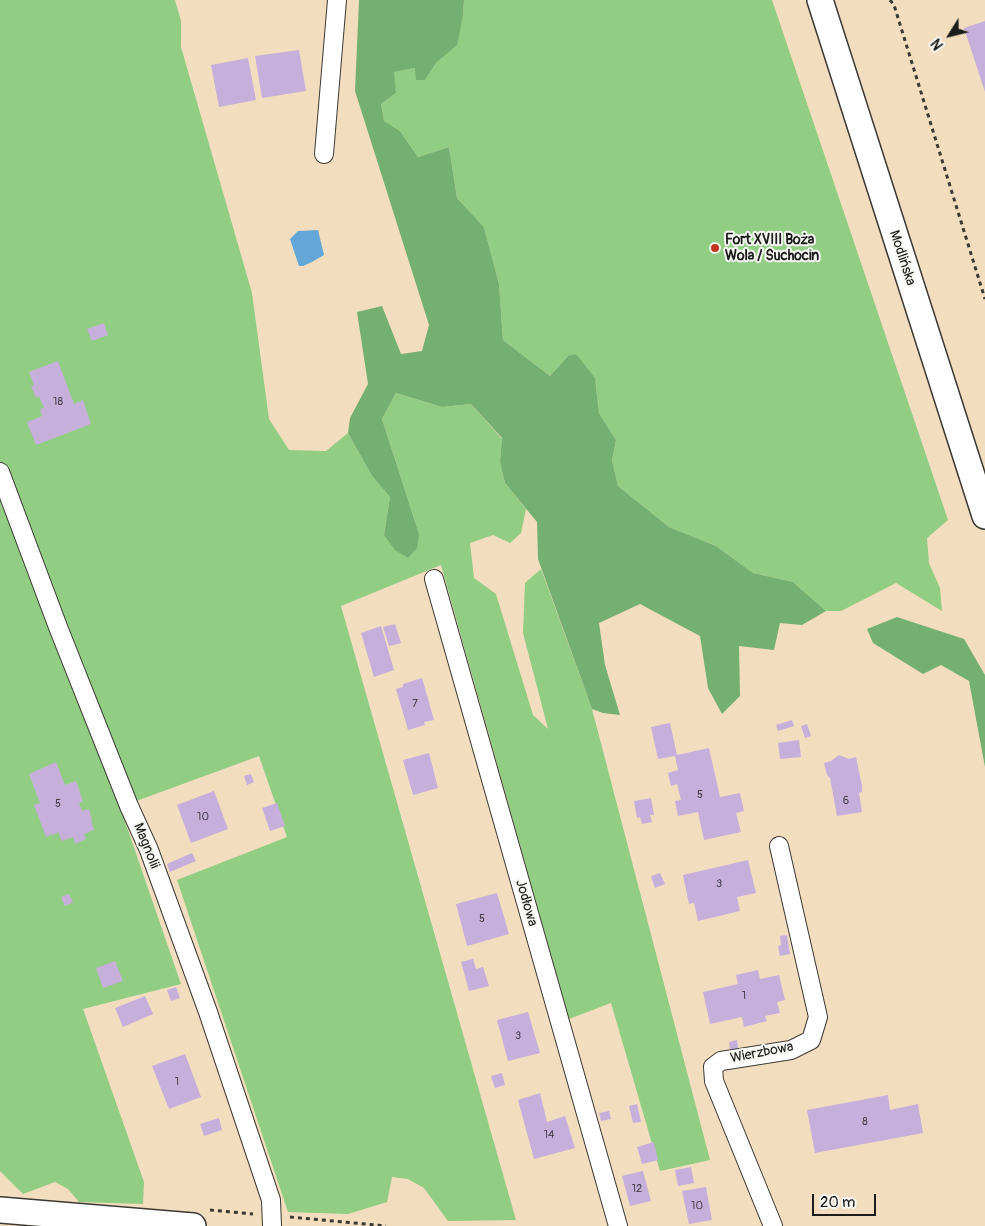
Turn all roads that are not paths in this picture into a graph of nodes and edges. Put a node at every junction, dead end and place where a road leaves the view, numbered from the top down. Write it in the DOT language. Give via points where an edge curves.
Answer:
graph roads {
  1 [pos="337,0"];
  2 [pos="820,0"];
  3 [pos="324,154"];
  4 [pos="0,472"];
  5 [pos="985,516"];
  6 [pos="434,579"];
  7 [pos="779,846"];
  8 [pos="0,1210"];
  9 [pos="50,1220"];
  10 [pos="193,1226"];
  11 [pos="272,1226"];
  12 [pos="618,1226"];
  13 [pos="773,1226"];
  1 -- 3 [label="street"];
  2 -- 5 [label="main road, Modlińska"];
  4 -- 11 [label="street, Magnolii" via="58,627 149,850 208,1012 271,1200"];
  6 -- 12 [label="street, Jodłowa"];
  7 -- 13 [label="street, Wierzbowa" via="818,1017 811,1040 791,1050 721,1061 714,1067 714,1081"];
  8 -- 9 [label="main road"];
  9 -- 10 [label="main road"];
}
